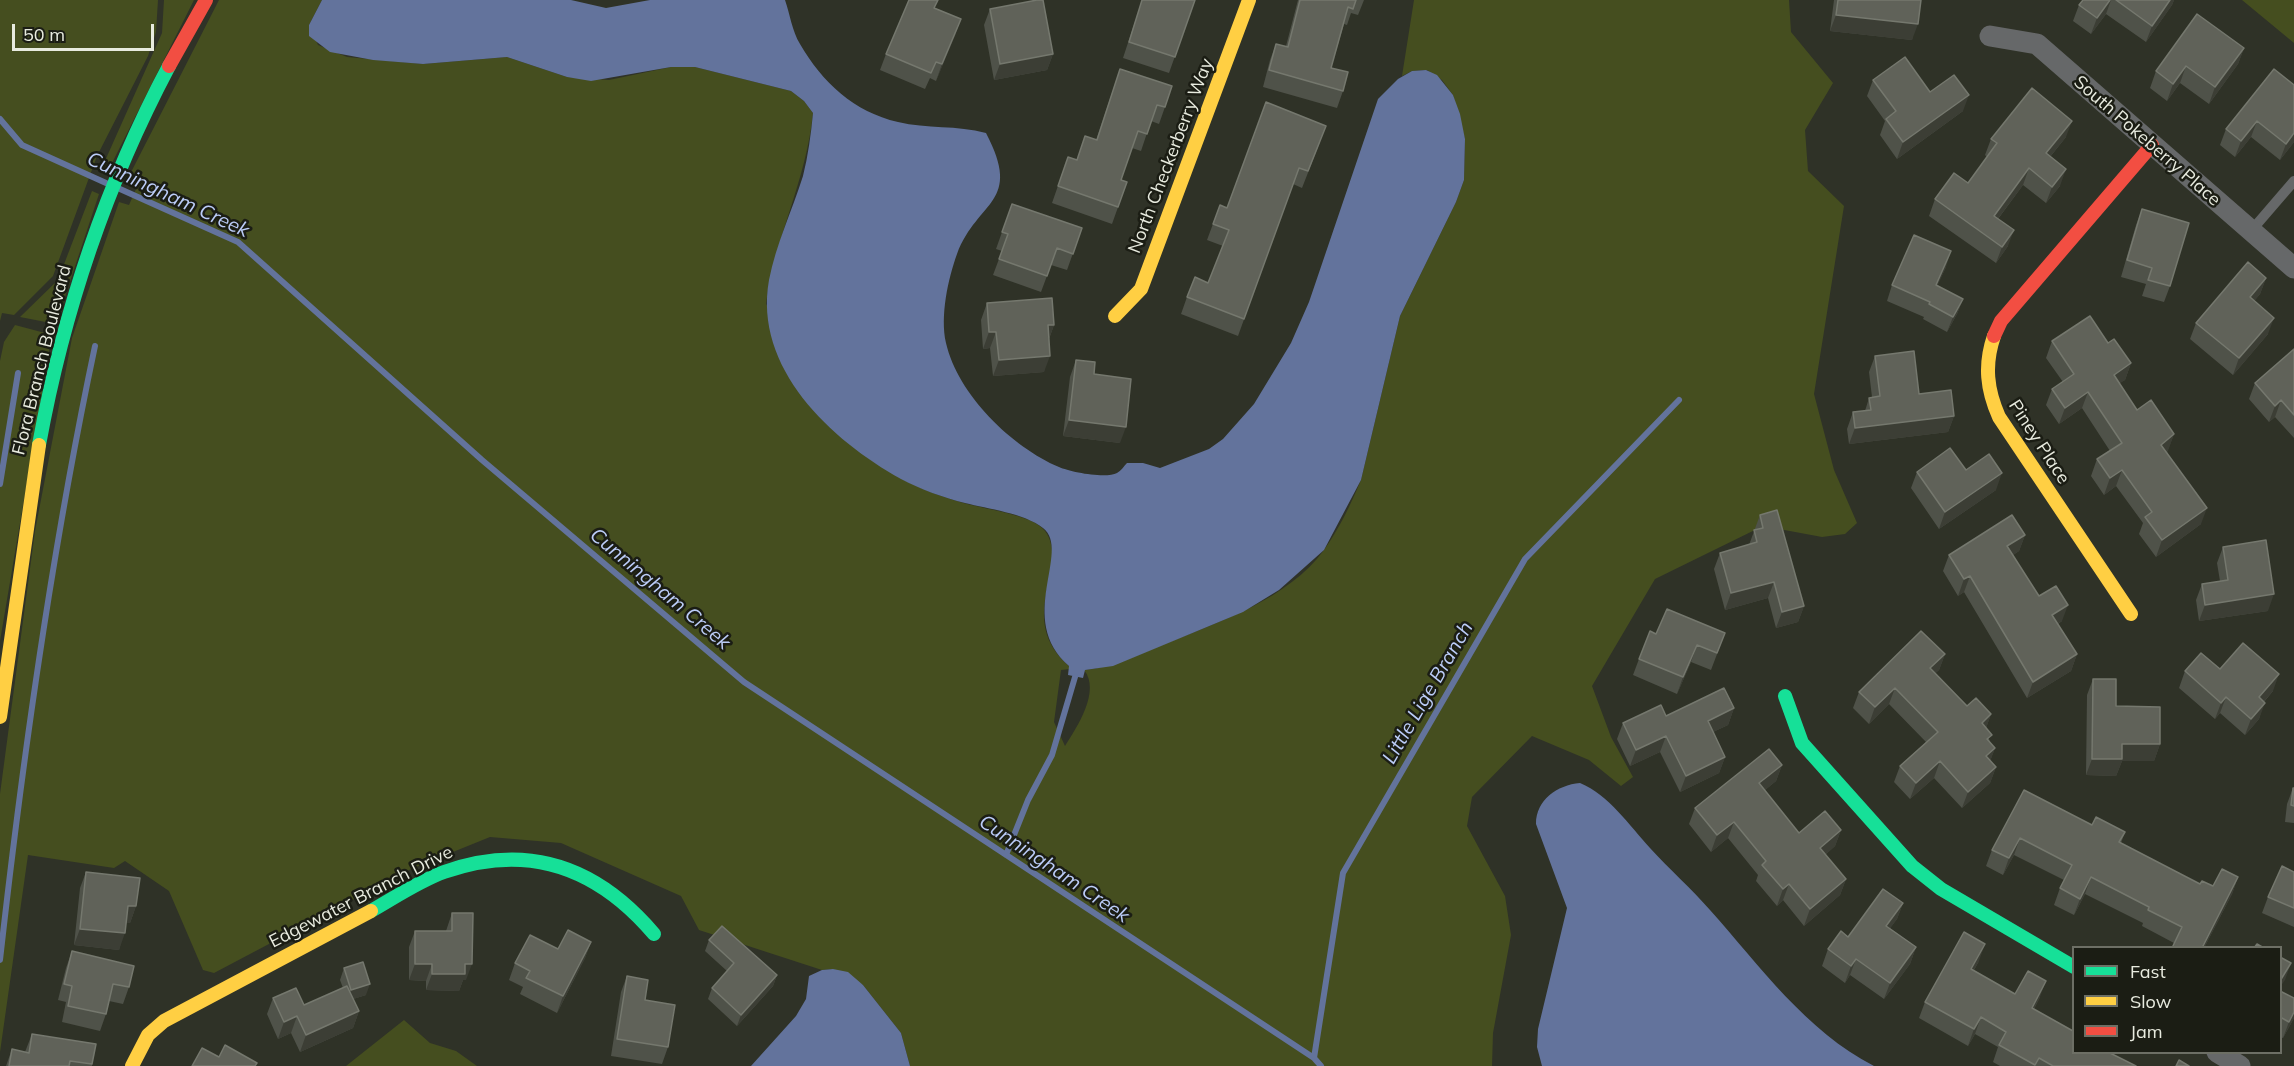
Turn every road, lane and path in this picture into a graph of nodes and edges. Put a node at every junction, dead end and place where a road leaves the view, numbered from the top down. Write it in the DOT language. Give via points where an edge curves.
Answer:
graph roads {
  1 [pos="206,0"];
  2 [pos="1249,0"];
  3 [pos="1990,36"];
  4 [pos="2152,145"];
  5 [pos="2294,181"];
  6 [pos="2251,231"];
  7 [pos="2294,268"];
  8 [pos="1115,316"];
  9 [pos="2131,614"];
  10 [pos="1785,696"];
  11 [pos="0,717"];
  12 [pos="654,934"];
  13 [pos="2072,966"];
  14 [pos="2219,1054"];
  15 [pos="132,1066"];
  16 [pos="2240,1066"];
  1 -- 11 [label="street, Flora Branch Boulevard" via="182,39 122,166 82,271 48,395 35,465"];
  2 -- 8 [label="street, North Checkerberry Way" via="1141,289"];
  3 -- 4 [label="street, South Pokeberry Place" via="2037,44"];
  4 -- 6 [label="street, South Pokeberry Place"];
  4 -- 9 [label="street, Piney Place" via="2001,321 1986,360 1990,399 1999,417"];
  5 -- 6 [label="lane"];
  6 -- 7 [label="street, South Pokeberry Place"];
  10 -- 13 [label="street" via="1802,743 1912,866 1941,889"];
  12 -- 15 [label="street, Edgewater Branch Drive" via="619,896 569,868 527,859 473,862 443,872 164,1021 148,1035"];
  14 -- 16 [label="street"];
}
